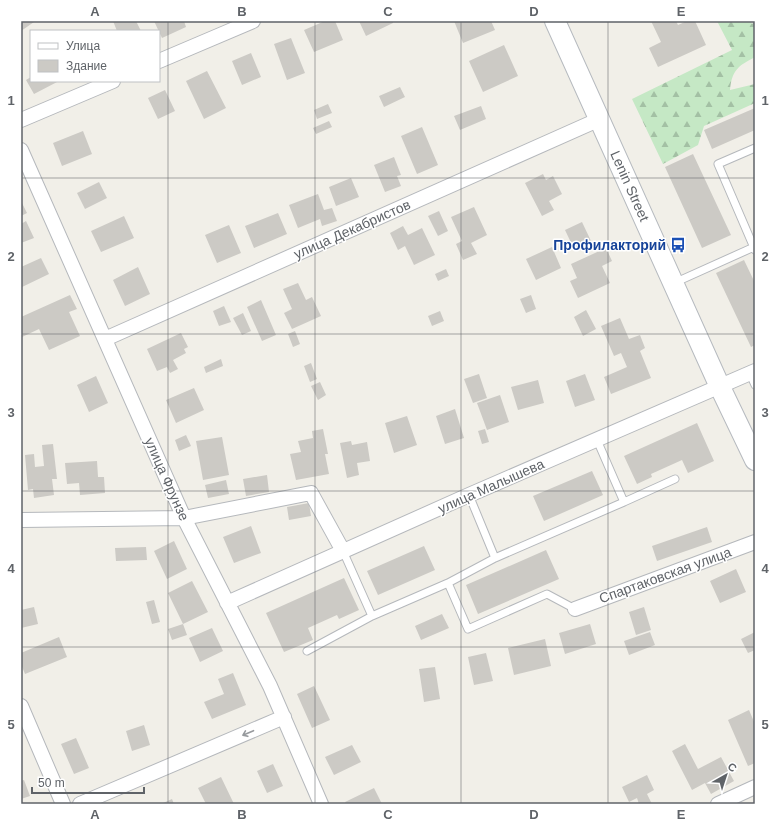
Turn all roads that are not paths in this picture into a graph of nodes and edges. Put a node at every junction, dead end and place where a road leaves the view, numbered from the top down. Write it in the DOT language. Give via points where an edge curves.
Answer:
graph roads {
  1 [pos="252,21"];
  2 [pos="555,21"];
  3 [pos="160,61"];
  4 [pos="111,82"];
  5 [pos="600,118"];
  6 [pos="21,120"];
  7 [pos="755,148"];
  8 [pos="21,150"];
  9 [pos="754,249"];
  10 [pos="674,283"];
  11 [pos="105,339"];
  12 [pos="753,377"];
  13 [pos="720,386"];
  14 [pos="597,440"];
  15 [pos="755,460"];
  16 [pos="675,479"];
  17 [pos="469,495"];
  18 [pos="624,502"];
  19 [pos="184,518"];
  20 [pos="21,520"];
  21 [pos="755,542"];
  22 [pos="344,551"];
  23 [pos="495,558"];
  24 [pos="448,583"];
  25 [pos="227,603"];
  26 [pos="575,608"];
  27 [pos="372,616"];
  28 [pos="307,651"];
  29 [pos="21,706"];
  30 [pos="284,717"];
  31 [pos="755,788"];
  32 [pos="63,804"];
  33 [pos="80,804"];
  34 [pos="321,804"];
  35 [pos="718,804"];
  1 -- 3 [label="street"];
  2 -- 5 [label="main road, Lenin Street"];
  4 -- 6 [label="street"];
  5 -- 10 [label="main road, Lenin Street"];
  5 -- 11 [label="street, улица Декабристов"];
  7 -- 9 [label="lane" via="718,164"];
  8 -- 11 [label="street, улица Фрунзе"];
  9 -- 10 [label="lane"];
  10 -- 13 [label="main road, Lenin Street"];
  11 -- 19 [label="street, улица Фрунзе"];
  12 -- 13 [label="street, улица Малышева"];
  13 -- 14 [label="street, улица Малышева"];
  13 -- 15 [label="main road, Lenin Street"];
  14 -- 17 [label="street, улица Малышева"];
  14 -- 18 [label="lane"];
  16 -- 18 [label="lane"];
  17 -- 22 [label="street, улица Малышева"];
  17 -- 23 [label="lane"];
  18 -- 23 [label="lane"];
  19 -- 20 [label="street"];
  19 -- 22 [label="street" via="311,494"];
  19 -- 25 [label="street, улица Фрунзе"];
  21 -- 26 [label="street, Спартаковская улица"];
  22 -- 25 [label="street, улица Малышева"];
  22 -- 27 [label="lane"];
  23 -- 24 [label="lane"];
  24 -- 26 [label="lane" via="468,629 547,594"];
  24 -- 27 [label="lane"];
  25 -- 30 [label="street, улица Фрунзе"];
  27 -- 28 [label="lane"];
  29 -- 32 [label="street"];
  30 -- 33 [label="street, one-way"];
  30 -- 34 [label="street, улица Фрунзе"];
  31 -- 35 [label="street"];
}
